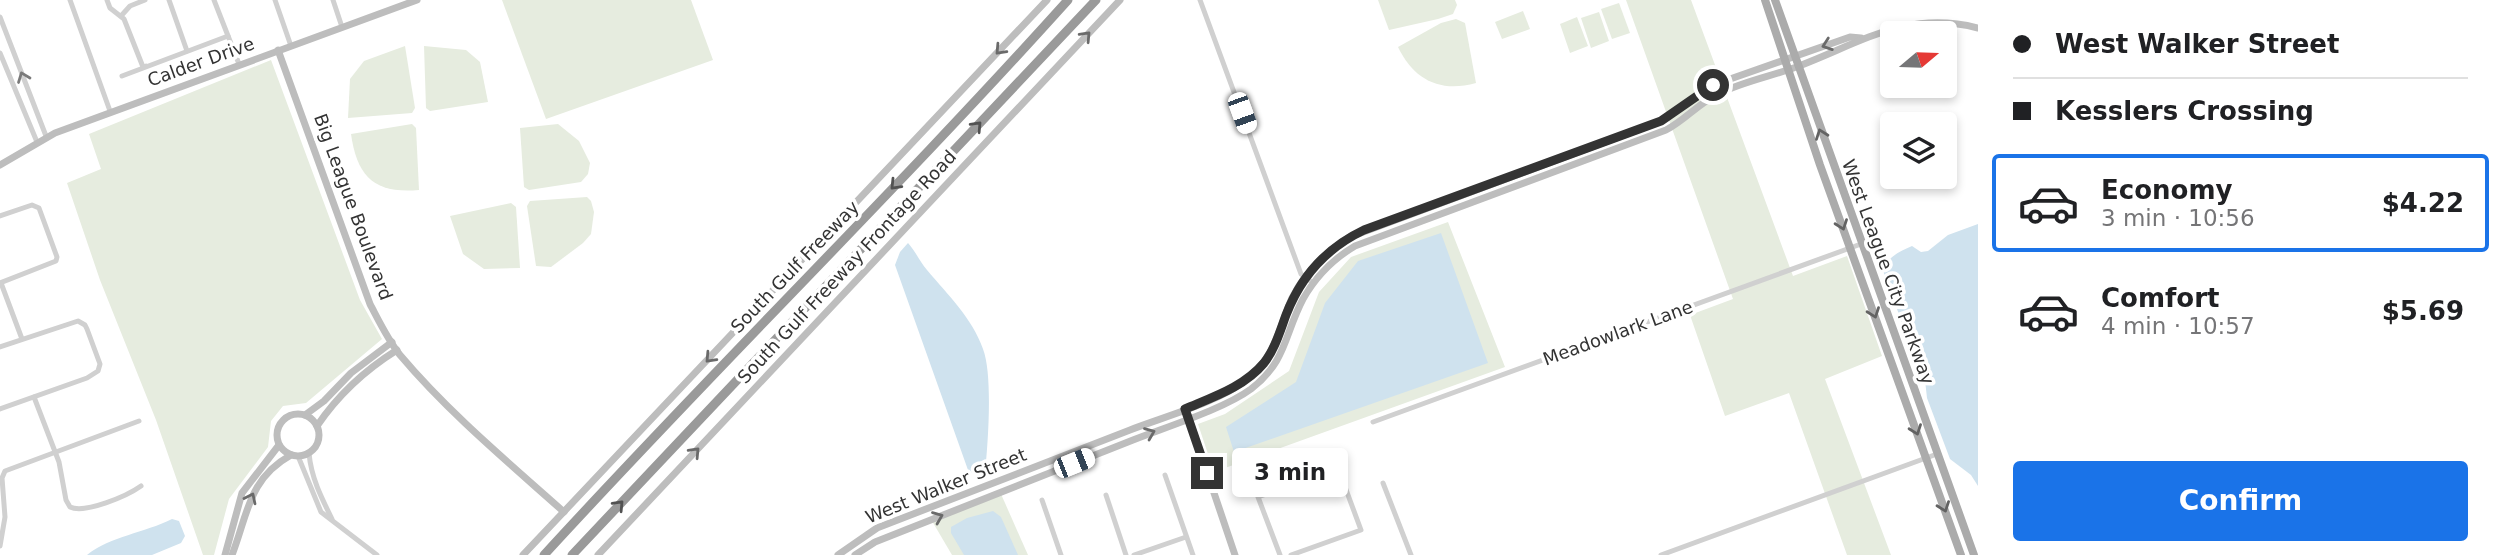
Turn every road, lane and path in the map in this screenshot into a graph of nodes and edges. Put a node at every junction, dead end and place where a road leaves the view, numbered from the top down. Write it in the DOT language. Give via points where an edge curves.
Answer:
graph roads {
  1 [pos="70,0"];
  2 [pos="107,0"];
  3 [pos="145,0"];
  4 [pos="169,0"];
  5 [pos="214,0"];
  6 [pos="275,0"];
  7 [pos="333,0"];
  8 [pos="390,0"];
  9 [pos="417,0"];
  10 [pos="1047,0"];
  11 [pos="1068,0"];
  12 [pos="1096,0"];
  13 [pos="1120,0"];
  14 [pos="1200,0"];
  15 [pos="1765,0"];
  16 [pos="1775,0"];
  17 [pos="394,9"];
  18 [pos="121,16"];
  19 [pos="0,17"];
  20 [pos="342,27"];
  21 [pos="1978,28"];
  22 [pos="228,36"];
  23 [pos="1861,38"];
  24 [pos="291,46"];
  25 [pos="278,50"];
  26 [pos="187,51"];
  27 [pos="0,52"];
  28 [pos="1790,58"];
  29 [pos="239,64"];
  30 [pos="149,65"];
  31 [pos="1793,68"];
  32 [pos="121,76"];
  33 [pos="110,111"];
  34 [pos="46,136"];
  35 [pos="37,142"];
  36 [pos="0,165"];
  37 [pos="0,216"];
  38 [pos="1861,244"];
  39 [pos="1851,249"];
  40 [pos="1304,278"];
  41 [pos="1,283"];
  42 [pos="1312,283"];
  43 [pos="22,339"];
  44 [pos="392,342"];
  45 [pos="0,347"];
  46 [pos="397,350"];
  47 [pos="34,397"];
  48 [pos="0,409"];
  49 [pos="1185,409"];
  50 [pos="305,415"];
  51 [pos="1188,418"];
  52 [pos="139,421"];
  53 [pos="1373,422"];
  54 [pos="317,426"];
  55 [pos="279,444"];
  56 [pos="55,452"];
  57 [pos="309,453"];
  58 [pos="1070,453"];
  59 [pos="1937,454"];
  60 [pos="295,455"];
  61 [pos="1926,458"];
  62 [pos="1074,463"];
  63 [pos="1165,475"];
  64 [pos="1383,483"];
  65 [pos="141,486"];
  66 [pos="1106,495"];
  67 [pos="1042,500"];
  68 [pos="564,512"];
  69 [pos="333,521"];
  70 [pos="877,528"];
  71 [pos="2,531"];
  72 [pos="1186,537"];
  73 [pos="875,542"];
  74 [pos="0,546"];
  75 [pos="225,555"];
  76 [pos="232,555"];
  77 [pos="377,555"];
  78 [pos="523,555"];
  79 [pos="544,555"];
  80 [pos="572,555"];
  81 [pos="598,555"];
  82 [pos="838,555"];
  83 [pos="855,555"];
  84 [pos="1061,555"];
  85 [pos="1126,555"];
  86 [pos="1134,555"];
  87 [pos="1192,555"];
  88 [pos="1235,555"];
  89 [pos="1280,555"];
  90 [pos="1291,555"];
  91 [pos="1411,555"];
  92 [pos="1661,555"];
  93 [pos="1961,555"];
  94 [pos="1974,555"];
  1 -- 33 [label="street"];
  2 -- 18 [label="street"];
  3 -- 18 [label="street"];
  4 -- 26 [label="street"];
  5 -- 22 [label="street"];
  6 -- 24 [label="street"];
  7 -- 20 [label="street"];
  8 -- 17 [label="street"];
  9 -- 17 [label="street, Calder Drive"];
  10 -- 68 [label="street, South Gulf Freeway Frontage Road, one-way"];
  11 -- 79 [label="highway, South Gulf Freeway, one-way"];
  80 -- 12 [label="highway, South Gulf Freeway, one-way"];
  81 -- 13 [label="street, South Gulf Freeway Frontage Road, one-way"];
  14 -- 40 [label="street"];
  15 -- 28 [label="main road, West League City Parkway"];
  16 -- 28 [label="main road, West League City Parkway"];
  17 -- 20 [label="street, Calder Drive"];
  18 -- 30 [label="street" via="143,67"];
  34 -- 19 [label="street, one-way"];
  20 -- 24 [label="street, Calder Drive"];
  21 -- 23 [label="street, West Walker Street" via="1919,23"];
  22 -- 26 [label="street"];
  22 -- 29 [label="street"];
  23 -- 28 [label="street, West Walker Street, one-way" via="1850,37"];
  23 -- 31 [label="street, West Walker Street" via="1852,46"];
  24 -- 25 [label="street, Calder Drive"];
  25 -- 29 [label="street, Calder Drive"];
  25 -- 44 [label="street, Big League Boulevard" via="370,304"];
  26 -- 30 [label="street"];
  27 -- 35 [label="street"];
  28 -- 31 [label="main road, West League City Parkway"];
  28 -- 40 [label="street, West Walker Street" via="1713,85 1661,121 1364,230 1333,247"];
  29 -- 33 [label="street, Calder Drive"];
  30 -- 32 [label="street"];
  38 -- 31 [label="main road, West League City Parkway, one-way"];
  31 -- 39 [label="main road, West League City Parkway, one-way"];
  31 -- 42 [label="street, West Walker Street" via="1718,94 1665,130 1368,240 1339,256"];
  33 -- 34 [label="street, Calder Drive"];
  34 -- 35 [label="street, Calder Drive"];
  35 -- 36 [label="street, Calder Drive"];
  37 -- 41 [label="street" via="32,205 39,208 56,261"];
  38 -- 39 [label="street, Meadowlark Lane"];
  38 -- 59 [label="main road, West League City Parkway"];
  39 -- 53 [label="street, Meadowlark Lane"];
  39 -- 61 [label="main road, West League City Parkway, one-way"];
  40 -- 42 [label="street"];
  40 -- 49 [label="street, West Walker Street" via="1265,363 1243,382"];
  41 -- 43 [label="street"];
  42 -- 51 [label="street, West Walker Street" via="1272,369 1249,391"];
  43 -- 45 [label="street"];
  43 -- 47 [label="street" via="82,322 99,368 87,378"];
  44 -- 46 [label="street, Big League Boulevard"];
  44 -- 50 [label="street"];
  46 -- 54 [label="street" via="364,372"];
  46 -- 68 [label="street, Big League Boulevard" via="454,411"];
  47 -- 48 [label="street"];
  47 -- 56 [label="street"];
  49 -- 51 [label="street"];
  49 -- 58 [label="street, West Walker Street"];
  50 -- 54 [label="street"];
  50 -- 55 [label="street" via="284,419 277,432"];
  62 -- 51 [label="street, West Walker Street, one-way"];
  51 -- 88 [label="street"];
  52 -- 56 [label="street"];
  54 -- 57 [label="street" via="317,445"];
  55 -- 60 [label="street"];
  55 -- 75 [label="street" via="242,492"];
  56 -- 65 [label="street" via="70,508 96,505"];
  56 -- 71 [label="street" via="2,475 6,508"];
  57 -- 60 [label="street"];
  57 -- 69 [label="street" via="320,496"];
  58 -- 62 [label="street"];
  58 -- 70 [label="street, West Walker Street"];
  59 -- 61 [label="street"];
  59 -- 94 [label="main road, West League City Parkway"];
  60 -- 69 [label="street" via="321,512"];
  76 -- 60 [label="street, one-way" via="257,486 271,469"];
  61 -- 92 [label="street"];
  61 -- 93 [label="main road, West League City Parkway, one-way"];
  73 -- 62 [label="street, West Walker Street, one-way"];
  63 -- 72 [label="street"];
  64 -- 91 [label="street"];
  66 -- 85 [label="street"];
  67 -- 84 [label="street"];
  68 -- 78 [label="street, South Gulf Freeway Frontage Road"];
  69 -- 77 [label="street"];
  70 -- 73 [label="street"];
  70 -- 82 [label="street, West Walker Street"];
  71 -- 74 [label="street"];
  72 -- 86 [label="street"];
  72 -- 87 [label="street"];
  73 -- 83 [label="street, West Walker Street"];
  89 -- 90 [label="street" via="1258,497 1339,469 1361,530"];
}
